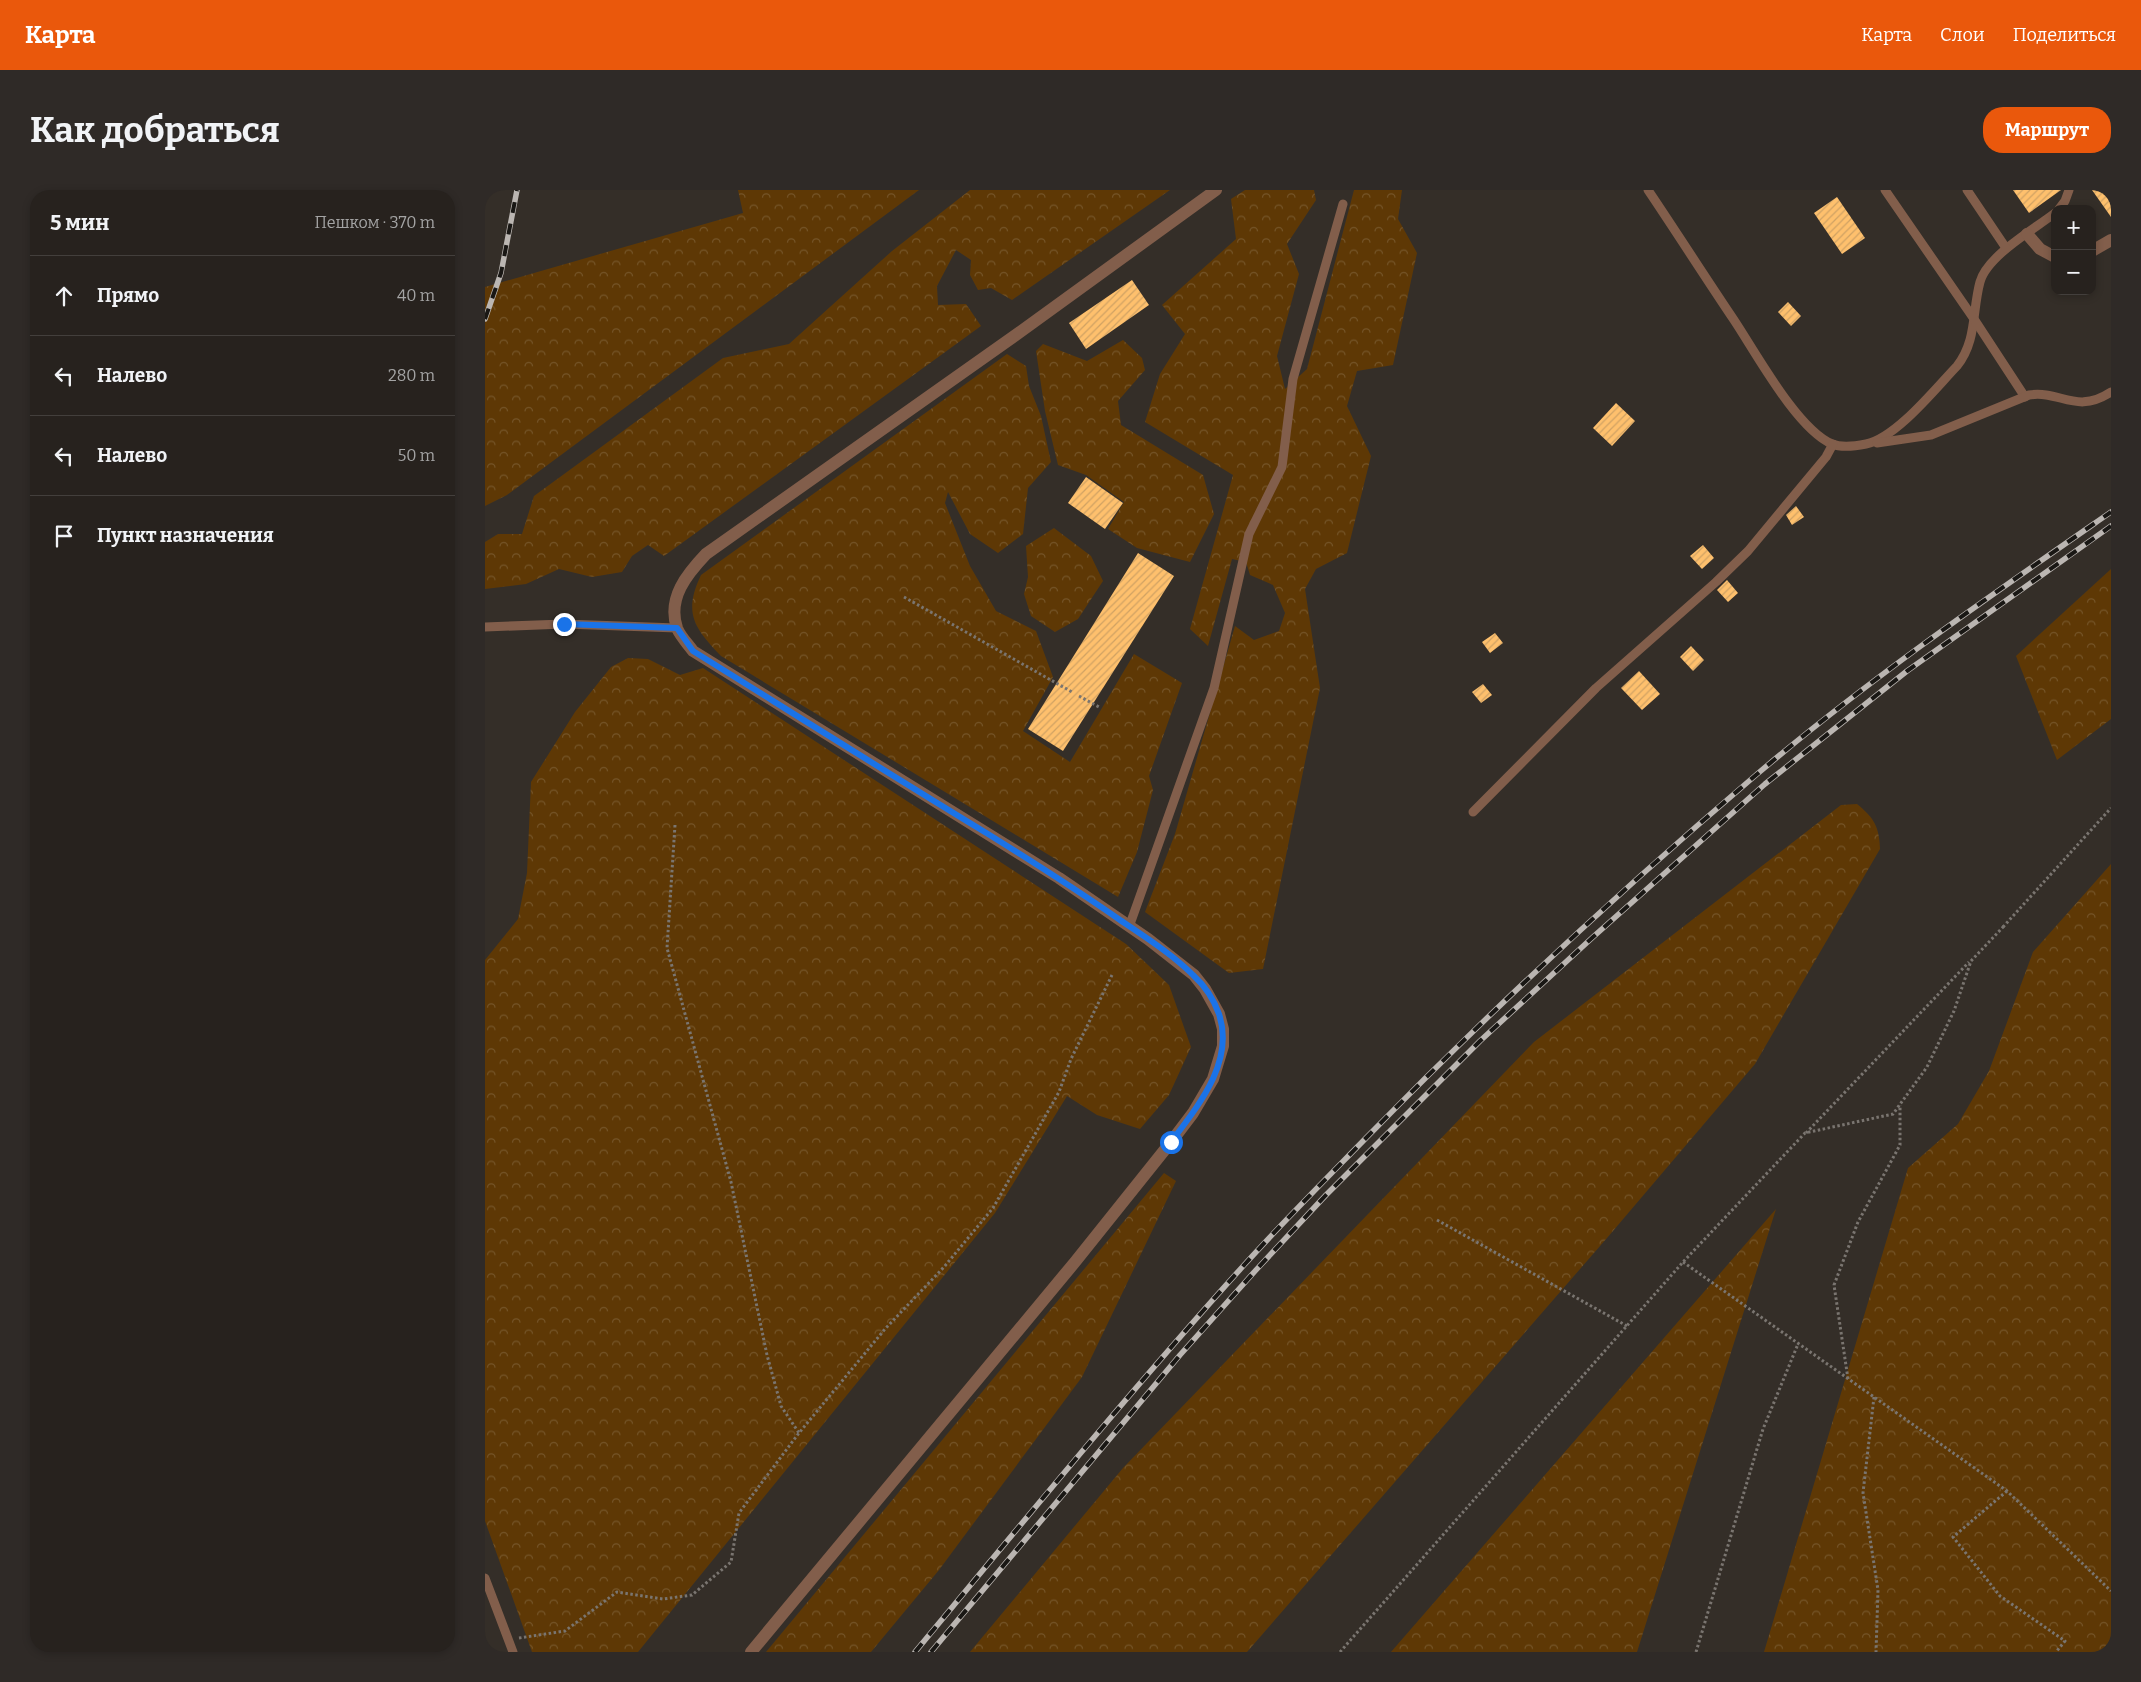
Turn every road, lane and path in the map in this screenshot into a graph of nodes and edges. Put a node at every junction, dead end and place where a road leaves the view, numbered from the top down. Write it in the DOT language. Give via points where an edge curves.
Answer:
graph roads {
  1 [pos="1216,190"];
  2 [pos="1648,190"];
  3 [pos="1885,190"];
  4 [pos="1967,190"];
  5 [pos="2069,190"];
  6 [pos="1343,204"];
  7 [pos="2062,205"];
  8 [pos="2051,216"];
  9 [pos="2027,234"];
  10 [pos="2111,240"];
  11 [pos="2006,248"];
  12 [pos="2094,250"];
  13 [pos="2051,254"];
  14 [pos="1974,319"];
  15 [pos="2111,392"];
  16 [pos="2025,397"];
  17 [pos="1833,444"];
  18 [pos="1867,444"];
  19 [pos="904,597"];
  20 [pos="485,627"];
  21 [pos="677,628"];
  22 [pos="1072,692"];
  23 [pos="1079,696"];
  24 [pos="1099,707"];
  25 [pos="2111,808"];
  26 [pos="1473,812"];
  27 [pos="675,825"];
  28 [pos="1129,926"];
  29 [pos="2004,926"];
  30 [pos="1112,975"];
  31 [pos="1899,1104"];
  32 [pos="1805,1133"];
  33 [pos="1437,1220"];
  34 [pos="1683,1262"];
  35 [pos="1627,1326"];
  36 [pos="1798,1344"];
  37 [pos="1848,1379"];
  38 [pos="1874,1397"];
  39 [pos="799,1434"];
  40 [pos="2007,1491"];
  41 [pos="485,1578"];
  42 [pos="2111,1591"];
  43 [pos="509,1640"];
  44 [pos="513,1652"];
  45 [pos="751,1652"];
  46 [pos="1340,1652"];
  47 [pos="1696,1652"];
  48 [pos="1876,1652"];
  49 [pos="2056,1652"];
  1 -- 21 [label="street" via="706,554 690,570 676,596"];
  2 -- 17 [label="lane" via="1785,398 1817,434"];
  3 -- 14 [label="lane"];
  4 -- 11 [label="lane"];
  5 -- 7 [label="lane"];
  6 -- 28 [label="lane" via="1293,379 1281,466 1249,534 1214,688"];
  8 -- 9 [label="lane"];
  9 -- 11 [label="lane"];
  9 -- 13 [label="street" via="2040,249"];
  10 -- 12 [label="street"];
  11 -- 14 [label="lane" via="1986,268 1980,281"];
  14 -- 16 [label="lane"];
  14 -- 18 [label="lane" via="1971,342 1957,366 1896,429"];
  15 -- 16 [label="lane" via="2093,401 2079,403 2039,394"];
  16 -- 18 [label="lane" via="1931,435"];
  17 -- 18 [label="lane"];
  17 -- 26 [label="lane" via="1826,457 1748,550 1717,582 1596,688"];
  19 -- 22 [label="path"];
  20 -- 21 [label="lane" via="564,624"];
  21 -- 28 [label="street" via="693,651 1059,878"];
  23 -- 24 [label="path"];
  25 -- 29 [label="path"];
  27 -- 39 [label="path" via="667,948 731,1182 767,1355 781,1406"];
  28 -- 45 [label="street" via="1194,975 1213,1000 1223,1030 1223,1046 1213,1079 1193,1113 1139,1183"];
  29 -- 31 [label="path" via="1971,961 1954,1012 1927,1067"];
  29 -- 32 [label="path"];
  30 -- 39 [label="path" via="1071,1059 1059,1092 993,1208 944,1267 885,1329"];
  31 -- 32 [label="path" via="1893,1114"];
  31 -- 37 [label="path" via="1901,1145 1858,1222 1834,1285"];
  32 -- 34 [label="path"];
  33 -- 35 [label="path"];
  34 -- 35 [label="path"];
  34 -- 36 [label="path"];
  35 -- 46 [label="path"];
  36 -- 37 [label="path"];
  36 -- 47 [label="path" via="1763,1429"];
  37 -- 38 [label="path"];
  38 -- 40 [label="path"];
  38 -- 48 [label="path" via="1863,1493 1878,1590"];
  39 -- 43 [label="path" via="739,1513 731,1562 692,1595 663,1600 617,1592 565,1631"];
  40 -- 42 [label="path"];
  40 -- 49 [label="path" via="1953,1537 2000,1596 2065,1641"];
  41 -- 43 [label="lane"];
  43 -- 44 [label="lane"];
}
